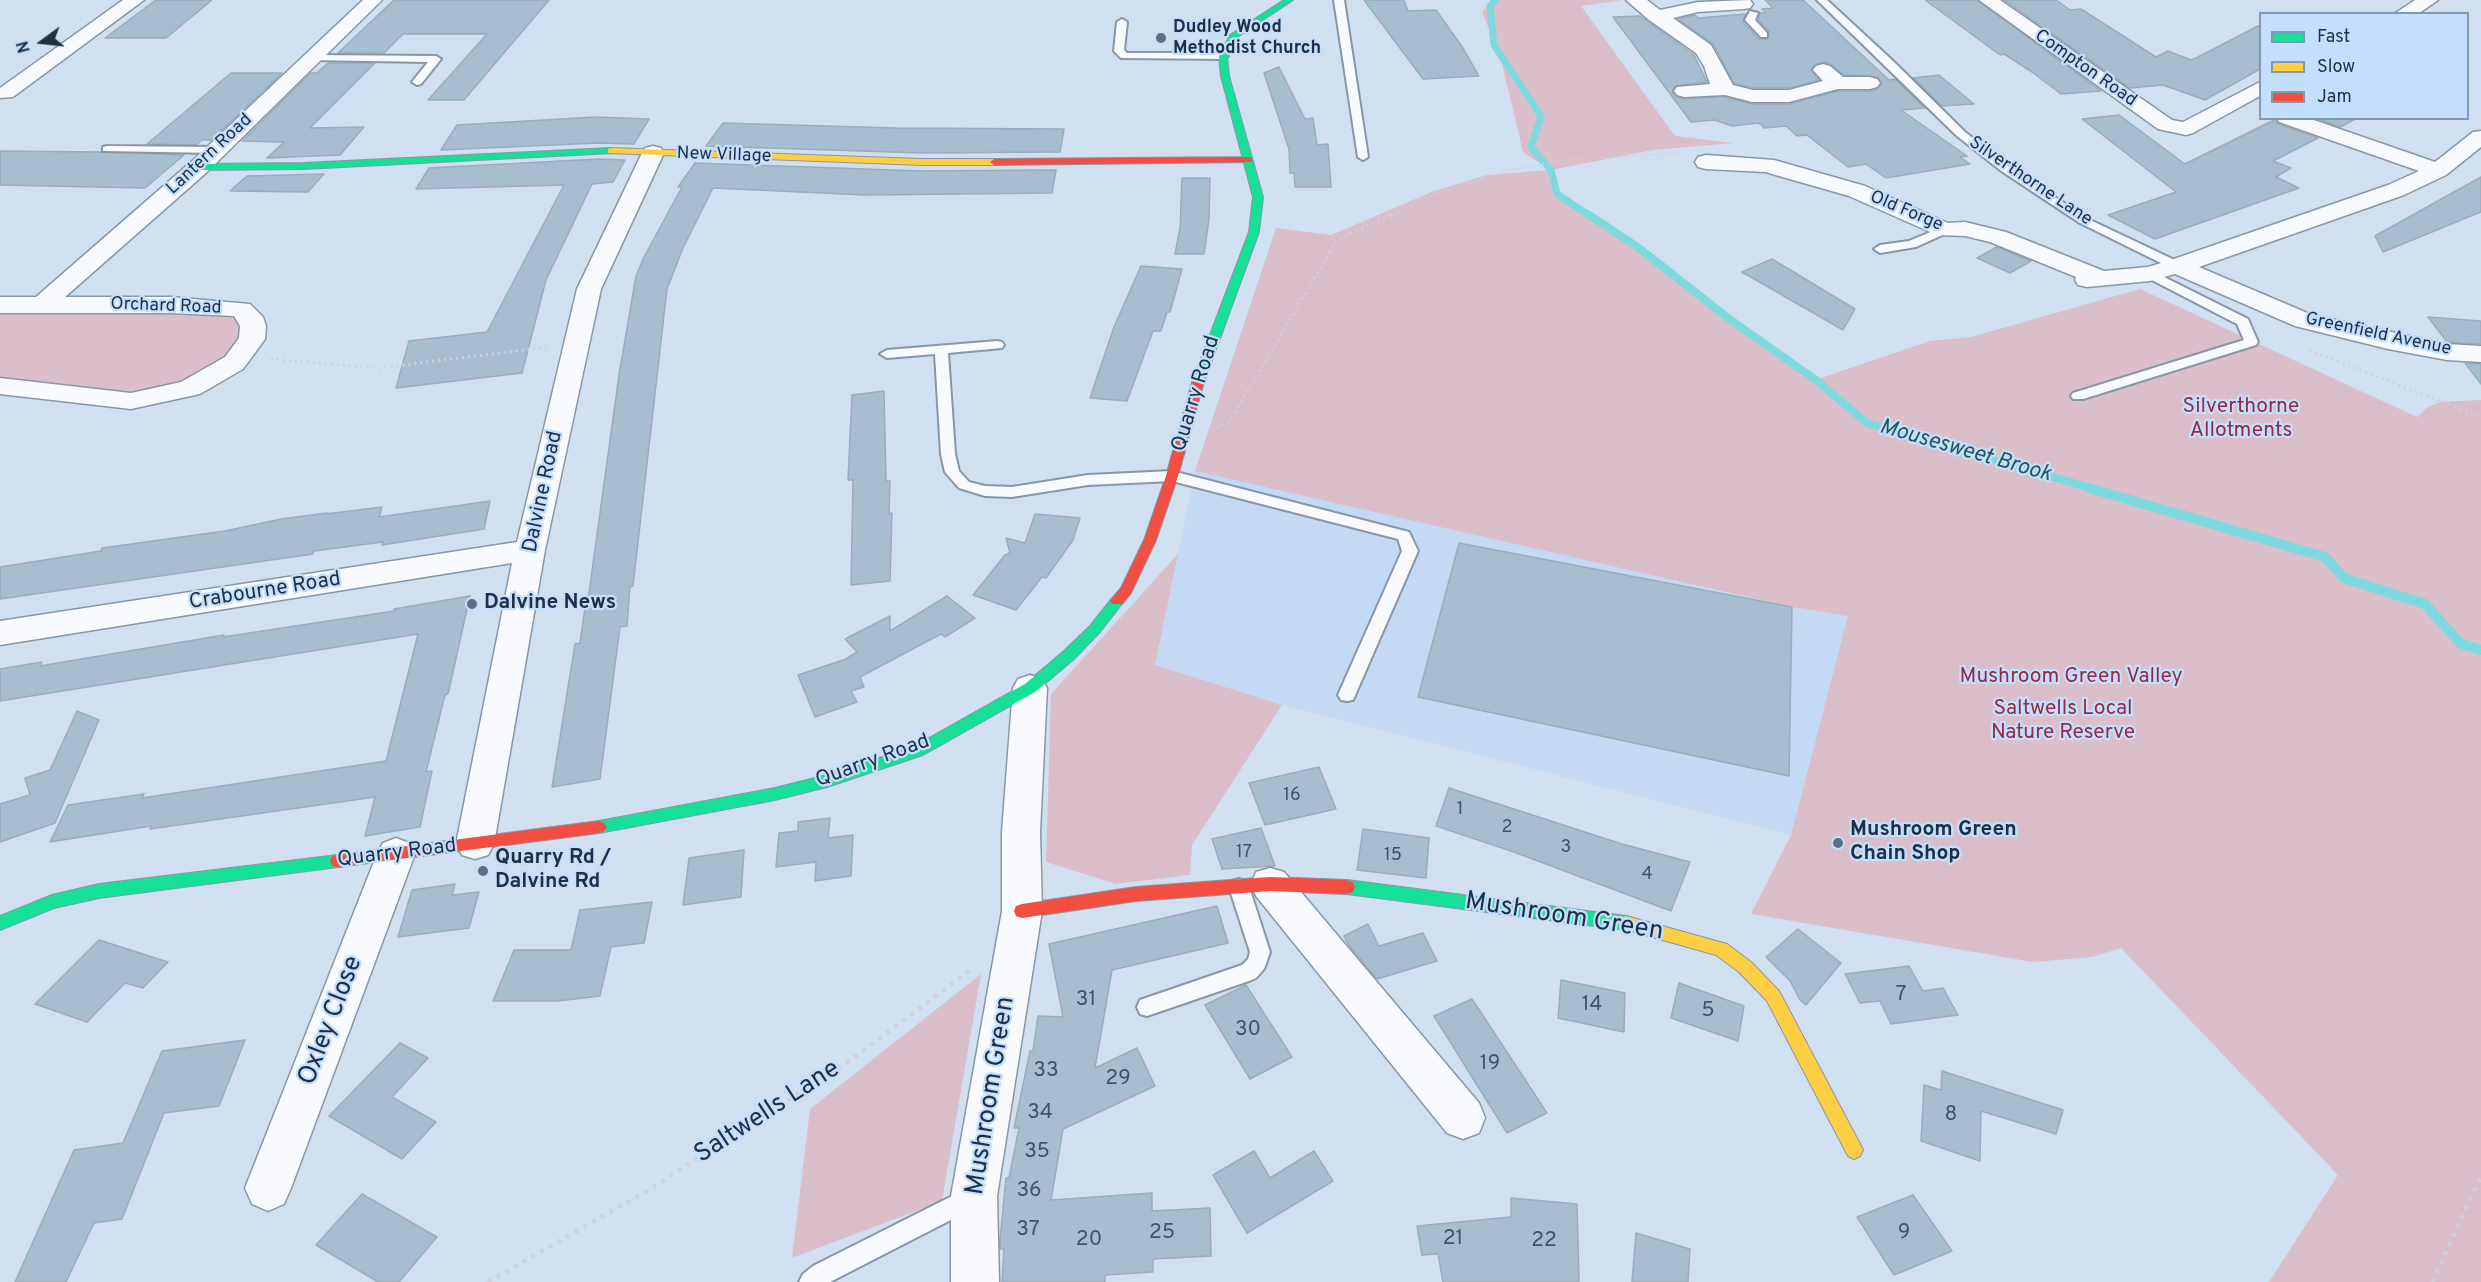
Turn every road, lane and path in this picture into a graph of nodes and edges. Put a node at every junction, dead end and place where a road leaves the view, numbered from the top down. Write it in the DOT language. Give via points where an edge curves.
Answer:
graph roads {
  1 [pos="135,0"];
  2 [pos="373,0"];
  3 [pos="1289,0"];
  4 [pos="1339,0"];
  5 [pos="1635,0"];
  6 [pos="1822,0"];
  7 [pos="1988,0"];
  8 [pos="2429,0"];
  9 [pos="1746,5"];
  10 [pos="2407,12"];
  11 [pos="1656,16"];
  12 [pos="1122,22"];
  13 [pos="1764,35"];
  14 [pos="1224,56"];
  15 [pos="312,57"];
  16 [pos="417,81"];
  17 [pos="1870,83"];
  18 [pos="1725,89"];
  19 [pos="2259,89"];
  20 [pos="1683,91"];
  21 [pos="3,96"];
  22 [pos="2235,101"];
  23 [pos="2259,110"];
  24 [pos="2292,120"];
  25 [pos="2481,137"];
  26 [pos="107,149"];
  27 [pos="217,150"];
  28 [pos="654,153"];
  29 [pos="1363,158"];
  30 [pos="1250,160"];
  31 [pos="1559,161"];
  32 [pos="1706,162"];
  33 [pos="200,167"];
  34 [pos="2438,170"];
  35 [pos="1945,230"];
  36 [pos="1880,249"];
  37 [pos="2177,267"];
  38 [pos="2150,274"];
  39 [pos="42,304"];
  40 [pos="0,305"];
  41 [pos="576,344"];
  42 [pos="997,345"];
  43 [pos="2304,348"];
  44 [pos="941,350"];
  45 [pos="887,354"];
  46 [pos="2481,354"];
  47 [pos="240,356"];
  48 [pos="0,387"];
  49 [pos="2078,396"];
  50 [pos="2481,417"];
  51 [pos="1179,449"];
  52 [pos="1172,476"];
  53 [pos="530,550"];
  54 [pos="0,633"];
  55 [pos="1030,688"];
  56 [pos="1347,695"];
  57 [pos="475,844"];
  58 [pos="396,854"];
  59 [pos="1254,886"];
  60 [pos="1022,911"];
  61 [pos="0,923"];
  62 [pos="982,961"];
  63 [pos="1147,1007"];
  64 [pos="1463,1118"];
  65 [pos="1854,1150"];
  66 [pos="2481,1176"];
  67 [pos="268,1188"];
  68 [pos="974,1196"];
  69 [pos="488,1282"];
  70 [pos="811,1282"];
  71 [pos="975,1282"];
  72 [pos="2432,1282"];
  1 -- 21 [label="street"];
  2 -- 15 [label="street, Lantern Road"];
  3 -- 14 [label="street" via="1233,37"];
  4 -- 29 [label="lane"];
  5 -- 11 [label="street"];
  6 -- 37 [label="lane, Silverthorne Lane" via="1961,134 2004,168 2084,221"];
  7 -- 22 [label="street, Compton Road" via="2165,125 2186,129"];
  8 -- 10 [label="street"];
  9 -- 11 [label="street" via="1698,7"];
  9 -- 13 [label="lane" via="1750,20"];
  11 -- 18 [label="street" via="1704,49"];
  12 -- 14 [label="lane" via="1119,51 1124,56"];
  14 -- 30 [label="street, Quarry Road" via="1225,76"];
  15 -- 16 [label="lane" via="436,59"];
  15 -- 27 [label="street, Lantern Road"];
  17 -- 18 [label="street" via="1830,77 1789,96 1752,96"];
  18 -- 20 [label="street"];
  19 -- 22 [label="street"];
  22 -- 23 [label="street"];
  24 -- 34 [label="street"];
  25 -- 34 [label="street"];
  26 -- 27 [label="lane"];
  27 -- 33 [label="street, Lantern Road"];
  28 -- 30 [label="street, New Village" via="922,162"];
  28 -- 33 [label="street, New Village" via="599,151 304,166"];
  28 -- 41 [label="street, Dalvine Road" via="589,289"];
  30 -- 51 [label="street, Quarry Road" via="1258,197 1254,232 1194,394"];
  31 -- 51 [label="path" via="1509,170 1436,194 1337,240 1230,421"];
  32 -- 35 [label="street, Old Forge" via="1766,165 1846,188"];
  33 -- 39 [label="street, Lantern Road"];
  34 -- 37 [label="street" via="2396,190"];
  35 -- 36 [label="lane" via="1912,244"];
  35 -- 38 [label="street, Old Forge" via="1965,229 1998,237 2095,280"];
  37 -- 38 [label="street"];
  37 -- 46 [label="street, Greenfield Avenue" via="2304,321 2388,341"];
  38 -- 49 [label="lane" via="2243,322 2251,342"];
  39 -- 40 [label="street, Orchard Road"];
  39 -- 47 [label="street, Orchard Road" via="241,309 250,317 253,333"];
  41 -- 47 [label="path" via="379,368"];
  41 -- 53 [label="street, Dalvine Road"];
  42 -- 44 [label="lane"];
  43 -- 50 [label="path"];
  44 -- 45 [label="lane"];
  44 -- 52 [label="lane" via="948,454 952,472 964,484 985,491 1012,492 1088,480"];
  47 -- 48 [label="street, Orchard Road" via="190,388 131,401"];
  51 -- 52 [label="street, Quarry Road"];
  52 -- 55 [label="street, Quarry Road" via="1150,540 1126,590 1069,656"];
  52 -- 56 [label="lane" via="1404,536 1410,551"];
  53 -- 54 [label="street, Crabourne Road"];
  53 -- 57 [label="street, Dalvine Road"];
  55 -- 57 [label="street, Quarry Road" via="918,751 828,781 570,832"];
  55 -- 60 [label="street, Mushroom Green" via="1021,832"];
  57 -- 58 [label="street, Quarry Road"];
  58 -- 61 [label="street, Quarry Road" via="99,891 52,902"];
  58 -- 67 [label="street, Oxley Close"];
  59 -- 60 [label="street, Mushroom Green" via="1136,894"];
  59 -- 63 [label="lane" via="1260,952 1257,963 1249,972"];
  59 -- 64 [label="street"];
  59 -- 65 [label="street, Mushroom Green" via="1358,888 1640,925 1721,949 1773,996"];
  60 -- 68 [label="street, Mushroom Green"];
  62 -- 69 [label="path, Saltwells Lane" via="855,1057 652,1188"];
  66 -- 72 [label="path"];
  68 -- 70 [label="lane"];
  68 -- 71 [label="street, Mushroom Green"];
}
